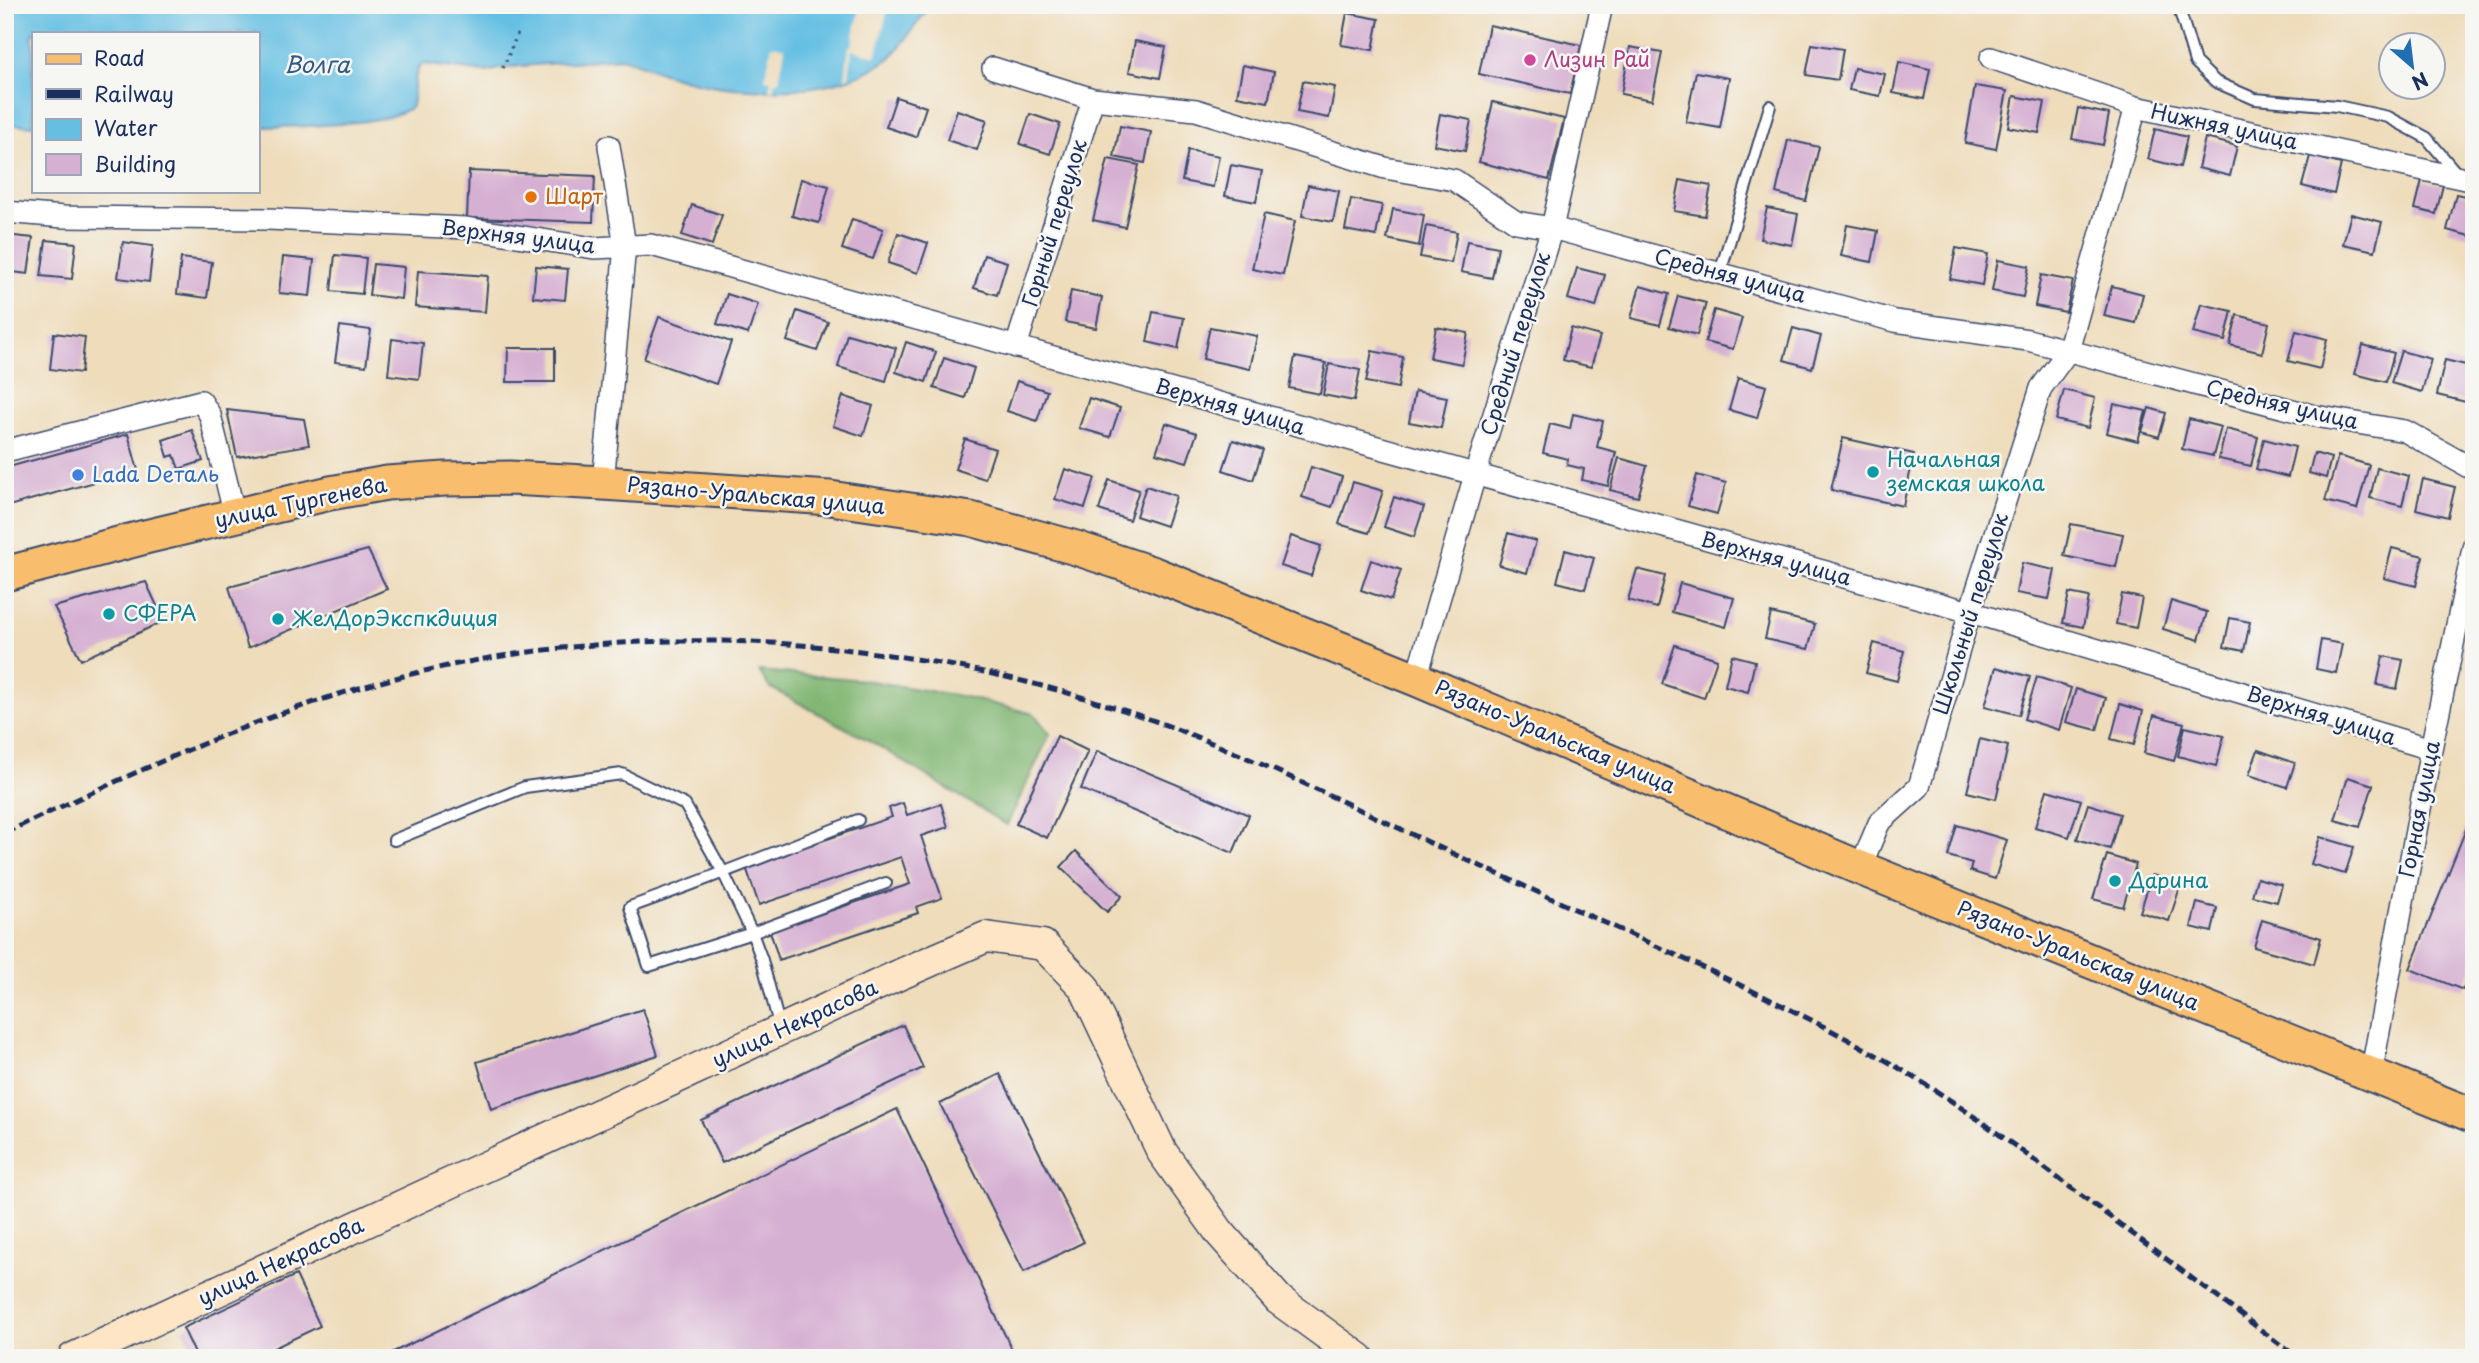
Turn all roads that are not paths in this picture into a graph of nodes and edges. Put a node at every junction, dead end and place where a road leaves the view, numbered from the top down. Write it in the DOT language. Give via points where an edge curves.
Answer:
graph roads {
  1 [pos="1602,5"];
  2 [pos="2178,5"];
  3 [pos="1992,58"];
  4 [pos="993,68"];
  5 [pos="1093,99"];
  6 [pos="1770,106"];
  7 [pos="2136,107"];
  8 [pos="609,146"];
  9 [pos="2468,180"];
  10 [pos="5,212"];
  11 [pos="1552,228"];
  12 [pos="625,246"];
  13 [pos="1720,273"];
  14 [pos="1016,347"];
  15 [pos="2068,351"];
  16 [pos="5,451"];
  17 [pos="2474,470"];
  18 [pos="1475,475"];
  19 [pos="603,483"];
  20 [pos="234,516"];
  21 [pos="2474,544"];
  22 [pos="5,574"];
  23 [pos="1970,612"];
  24 [pos="1416,679"];
  25 [pos="2431,749"];
  26 [pos="858,820"];
  27 [pos="394,840"];
  28 [pos="1860,868"];
  29 [pos="724,874"];
  30 [pos="886,883"];
  31 [pos="752,933"];
  32 [pos="780,1031"];
  33 [pos="2371,1075"];
  34 [pos="2474,1116"];
  35 [pos="73,1358"];
  36 [pos="1359,1358"];
  1 -- 11 [label="street, Средний переулок"];
  2 -- 9 [label="lane" via="2195,62 2216,82 2255,99 2337,106 2388,117 2427,138"];
  3 -- 7 [label="street, Нижняя улица"];
  4 -- 5 [label="street, Средняя улица"];
  5 -- 11 [label="street, Средняя улица" via="1196,110 1385,168 1454,180 1516,222"];
  5 -- 14 [label="street, Горный переулок"];
  6 -- 13 [label="lane"];
  7 -- 9 [label="street, Нижняя улица"];
  7 -- 15 [label="street, Школьный переулок"];
  8 -- 12 [label="street"];
  10 -- 12 [label="street, Верхняя улица" via="466,228 594,248"];
  11 -- 13 [label="street, Средняя улица"];
  11 -- 18 [label="street, Средний переулок"];
  12 -- 14 [label="street, Верхняя улица" via="651,245"];
  12 -- 19 [label="street"];
  13 -- 15 [label="street, Средняя улица" via="1895,321 2028,340"];
  14 -- 18 [label="street, Верхняя улица"];
  15 -- 17 [label="street, Средняя улица" via="2315,416 2405,431"];
  15 -- 23 [label="street, Школьный переулок" via="2040,388"];
  16 -- 20 [label="street" via="201,401 210,415"];
  18 -- 23 [label="street, Верхняя улица"];
  18 -- 24 [label="street, Средний переулок"];
  19 -- 20 [label="main road, улица Тургенева" via="510,478 387,483"];
  19 -- 24 [label="main road, Рязано-Уральская улица" via="830,498 971,519 1154,574"];
  20 -- 22 [label="main road, улица Тургенева"];
  21 -- 25 [label="street, Горная улица"];
  23 -- 25 [label="street, Верхняя улица"];
  23 -- 28 [label="street, Школьный переулок" via="1919,787 1879,823"];
  24 -- 28 [label="main road, Рязано-Уральская улица"];
  25 -- 33 [label="street, Горная улица"];
  26 -- 29 [label="lane"];
  27 -- 29 [label="lane" via="525,787 622,774 685,805"];
  28 -- 33 [label="main road, Рязано-Уральская улица"];
  29 -- 31 [label="lane"];
  29 -- 31 [label="lane" via="630,907 649,966"];
  30 -- 31 [label="lane"];
  31 -- 32 [label="lane"];
  32 -- 35 [label="street, улица Некрасова"];
  32 -- 36 [label="street, улица Некрасова" via="986,937 1043,945 1084,987 1162,1152 1220,1233 1279,1300"];
  33 -- 34 [label="main road, Рязано-Уральская улица"];
}
